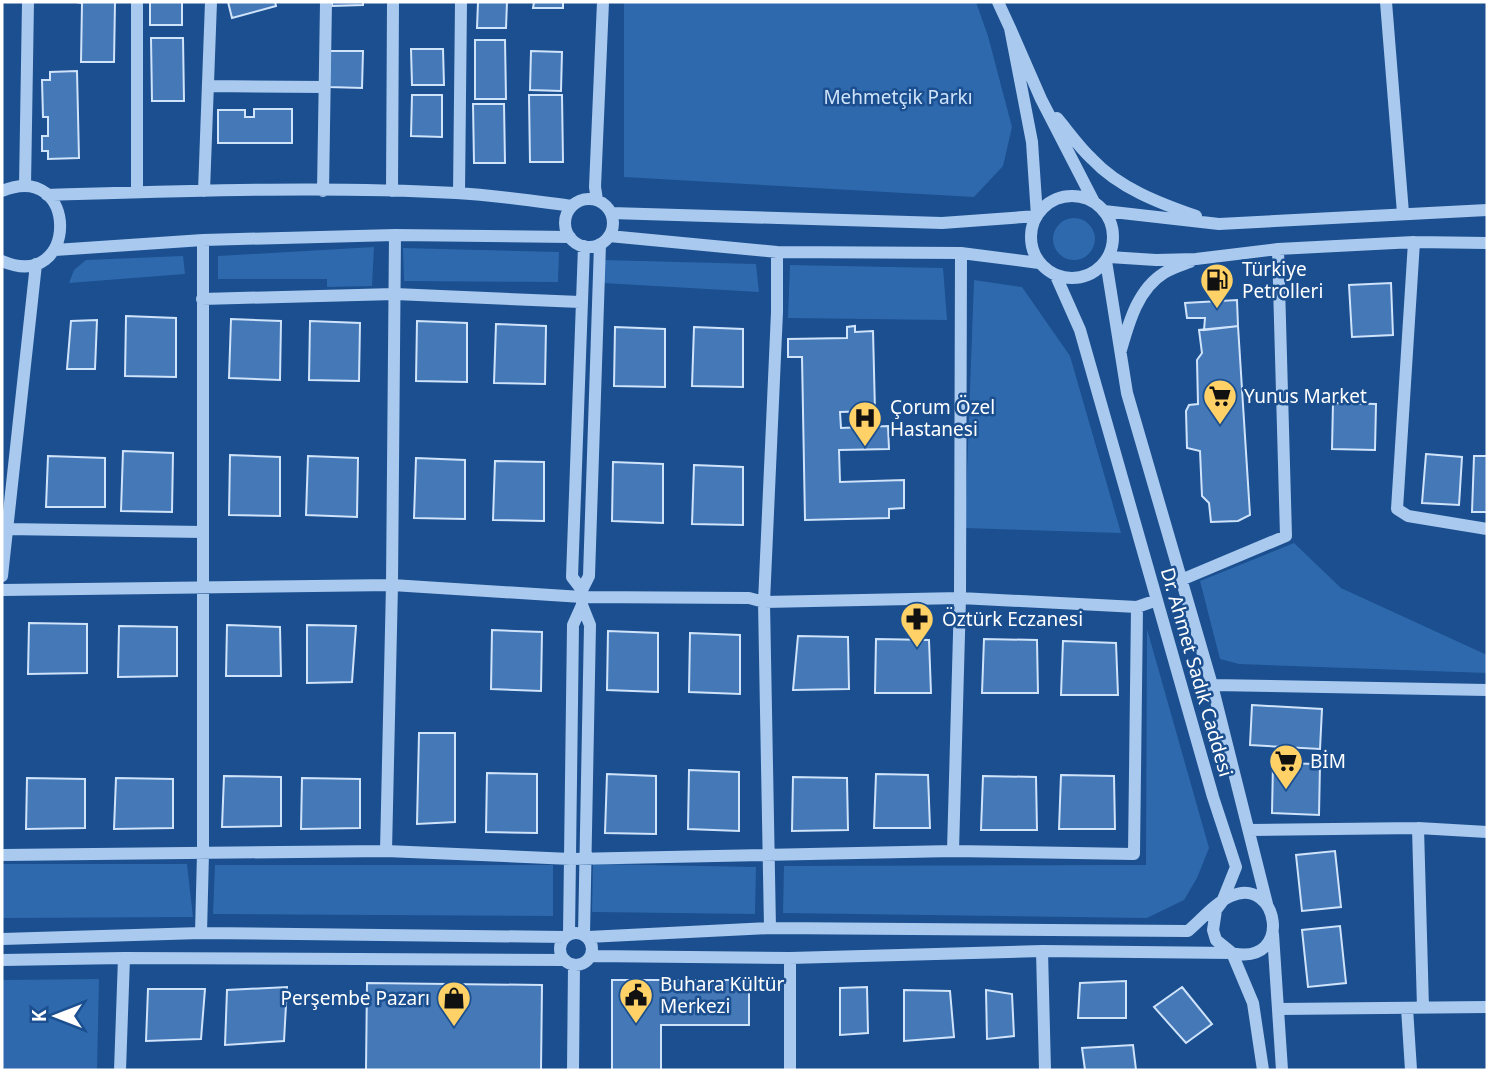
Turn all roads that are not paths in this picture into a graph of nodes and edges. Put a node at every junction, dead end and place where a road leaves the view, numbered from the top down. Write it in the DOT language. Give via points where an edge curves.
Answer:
graph roads {
  1 [pos="28,2"];
  2 [pos="138,2"];
  3 [pos="211,2"];
  4 [pos="326,2"];
  5 [pos="394,2"];
  6 [pos="461,2"];
  7 [pos="603,2"];
  8 [pos="998,2"];
  9 [pos="1386,2"];
  10 [pos="1010,28"];
  11 [pos="208,86"];
  12 [pos="325,87"];
  13 [pos="1041,99"];
  14 [pos="25,186"];
  15 [pos="2,191"];
  16 [pos="204,191"];
  17 [pos="323,191"];
  18 [pos="392,191"];
  19 [pos="137,192"];
  20 [pos="459,193"];
  21 [pos="47,195"];
  22 [pos="597,200"];
  23 [pos="572,206"];
  24 [pos="1099,206"];
  25 [pos="1487,210"];
  26 [pos="611,213"];
  27 [pos="1403,213"];
  28 [pos="1037,216"];
  29 [pos="1219,224"];
  30 [pos="395,235"];
  31 [pos="569,237"];
  32 [pos="203,240"];
  33 [pos="605,240"];
  34 [pos="1414,242"];
  35 [pos="1487,243"];
  36 [pos="584,246"];
  37 [pos="1278,249"];
  38 [pos="55,250"];
  39 [pos="777,252"];
  40 [pos="961,253"];
  41 [pos="1107,259"];
  42 [pos="1196,259"];
  43 [pos="2,261"];
  44 [pos="1039,263"];
  45 [pos="36,264"];
  46 [pos="1056,276"];
  47 [pos="395,294"];
  48 [pos="202,299"];
  49 [pos="580,302"];
  50 [pos="1119,357"];
  51 [pos="6,529"];
  52 [pos="1487,529"];
  53 [pos="203,532"];
  54 [pos="2,576"];
  55 [pos="1181,580"];
  56 [pos="392,586"];
  57 [pos="202,589"];
  58 [pos="2,590"];
  59 [pos="582,597"];
  60 [pos="960,598"];
  61 [pos="1157,600"];
  62 [pos="764,602"];
  63 [pos="1136,607"];
  64 [pos="1212,685"];
  65 [pos="1487,690"];
  66 [pos="1418,828"];
  67 [pos="1249,830"];
  68 [pos="1487,832"];
  69 [pos="386,851"];
  70 [pos="953,851"];
  71 [pos="203,853"];
  72 [pos="2,855"];
  73 [pos="768,855"];
  74 [pos="585,858"];
  75 [pos="571,859"];
  76 [pos="1222,902"];
  77 [pos="1267,904"];
  78 [pos="770,928"];
  79 [pos="201,933"];
  80 [pos="1273,933"];
  81 [pos="567,935"];
  82 [pos="586,935"];
  83 [pos="2,939"];
  84 [pos="1042,951"];
  85 [pos="1232,953"];
  86 [pos="591,956"];
  87 [pos="124,958"];
  88 [pos="790,958"];
  89 [pos="2,960"];
  90 [pos="569,963"];
  91 [pos="1487,1007"];
  92 [pos="1407,1008"];
  93 [pos="1423,1008"];
  94 [pos="1279,1009"];
  95 [pos="120,1070"];
  96 [pos="573,1070"];
  97 [pos="790,1070"];
  98 [pos="1045,1070"];
  99 [pos="1263,1070"];
  100 [pos="1282,1070"];
  101 [pos="1411,1070"];
  1 -- 14 [label="street"];
  2 -- 19 [label="street"];
  3 -- 11 [label="street"];
  4 -- 12 [label="street"];
  5 -- 18 [label="street"];
  6 -- 20 [label="street"];
  7 -- 22 [label="street"];
  8 -- 10 [label="street"];
  9 -- 27 [label="street"];
  10 -- 13 [label="street"];
  10 -- 28 [label="street" via="1032,142"];
  11 -- 12 [label="street"];
  11 -- 16 [label="street"];
  12 -- 17 [label="street"];
  13 -- 24 [label="street"];
  13 -- 29 [label="street" via="1093,161 1119,181 1159,203"];
  14 -- 15 [label="street"];
  14 -- 21 [label="street"];
  16 -- 17 [label="street"];
  16 -- 19 [label="street"];
  17 -- 18 [label="street"];
  18 -- 20 [label="street"];
  19 -- 21 [label="street"];
  20 -- 23 [label="street"];
  21 -- 38 [label="street" via="61,215"];
  22 -- 23 [label="street" via="584,199"];
  22 -- 26 [label="street"];
  23 -- 31 [label="street" via="565,221"];
  24 -- 28 [label="street" via="1073,196 1062,197"];
  24 -- 29 [label="street"];
  24 -- 41 [label="street" via="1112,228"];
  25 -- 27 [label="street"];
  26 -- 28 [label="street" via="942,223"];
  26 -- 33 [label="street" via="613,225"];
  27 -- 29 [label="street"];
  28 -- 44 [label="street" via="1030,239"];
  30 -- 31 [label="street"];
  30 -- 32 [label="street"];
  30 -- 47 [label="street"];
  31 -- 36 [label="street"];
  32 -- 38 [label="street"];
  32 -- 48 [label="street"];
  33 -- 36 [label="street"];
  33 -- 39 [label="street"];
  33 -- 59 [label="street" via="589,576"];
  34 -- 35 [label="street"];
  34 -- 37 [label="street"];
  34 -- 52 [label="street" via="1397,509 1408,516"];
  36 -- 49 [label="street"];
  37 -- 42 [label="street"];
  37 -- 55 [label="street" via="1286,536"];
  38 -- 45 [label="street"];
  39 -- 40 [label="street"];
  39 -- 62 [label="street"];
  40 -- 44 [label="street"];
  40 -- 60 [label="street"];
  41 -- 42 [label="street"];
  41 -- 46 [label="street" via="1078,279"];
  41 -- 50 [label="street"];
  42 -- 50 [label="street" via="1164,273 1150,285 1138,302"];
  43 -- 45 [label="street" via="24,267"];
  44 -- 46 [label="street"];
  45 -- 51 [label="street"];
  46 -- 61 [label="street, Dr. Ahmet Sadık Caddesi" via="1080,330"];
  47 -- 48 [label="street"];
  47 -- 49 [label="street"];
  47 -- 56 [label="street"];
  48 -- 53 [label="street"];
  49 -- 59 [label="street" via="572,577"];
  50 -- 55 [label="street"];
  51 -- 53 [label="street"];
  51 -- 54 [label="street"];
  53 -- 57 [label="street"];
  55 -- 64 [label="street"];
  56 -- 57 [label="street"];
  56 -- 59 [label="street"];
  56 -- 69 [label="street"];
  57 -- 58 [label="street"];
  57 -- 71 [label="street"];
  59 -- 62 [label="street" via="749,598"];
  59 -- 74 [label="street" via="590,625"];
  59 -- 75 [label="street" via="573,625"];
  60 -- 62 [label="street"];
  60 -- 63 [label="street"];
  60 -- 70 [label="street"];
  61 -- 63 [label="street"];
  61 -- 76 [label="street, Dr. Ahmet Sadık Caddesi" via="1236,867"];
  62 -- 73 [label="street"];
  63 -- 70 [label="street" via="1134,854"];
  64 -- 65 [label="street"];
  64 -- 67 [label="street"];
  66 -- 67 [label="street"];
  66 -- 68 [label="street"];
  66 -- 93 [label="street"];
  67 -- 77 [label="street"];
  69 -- 71 [label="street"];
  69 -- 75 [label="street"];
  70 -- 73 [label="street"];
  71 -- 72 [label="street"];
  71 -- 79 [label="street"];
  73 -- 74 [label="street"];
  73 -- 78 [label="street"];
  74 -- 75 [label="street"];
  74 -- 82 [label="street"];
  75 -- 81 [label="street"];
  76 -- 77 [label="street" via="1250,894"];
  76 -- 78 [label="street" via="1188,931"];
  76 -- 85 [label="street, Dr. Ahmet Sadık Caddesi" via="1213,930 1216,940"];
  77 -- 80 [label="street"];
  78 -- 82 [label="street"];
  79 -- 81 [label="street"];
  79 -- 83 [label="street"];
  80 -- 85 [label="street" via="1262,950 1242,956"];
  80 -- 94 [label="street"];
  81 -- 82 [label="street"];
  81 -- 90 [label="street" via="560,946"];
  82 -- 86 [label="street"];
  84 -- 85 [label="street"];
  84 -- 88 [label="street"];
  84 -- 98 [label="street"];
  85 -- 99 [label="street, Dr. Ahmet Sadık Caddesi" via="1254,1003"];
  86 -- 88 [label="street"];
  86 -- 90 [label="street" via="584,963"];
  87 -- 89 [label="street"];
  87 -- 90 [label="street"];
  87 -- 95 [label="street"];
  88 -- 97 [label="street"];
  90 -- 96 [label="street"];
  91 -- 93 [label="street"];
  92 -- 93 [label="street"];
  92 -- 94 [label="street"];
  92 -- 101 [label="street"];
  94 -- 100 [label="street"];
}
